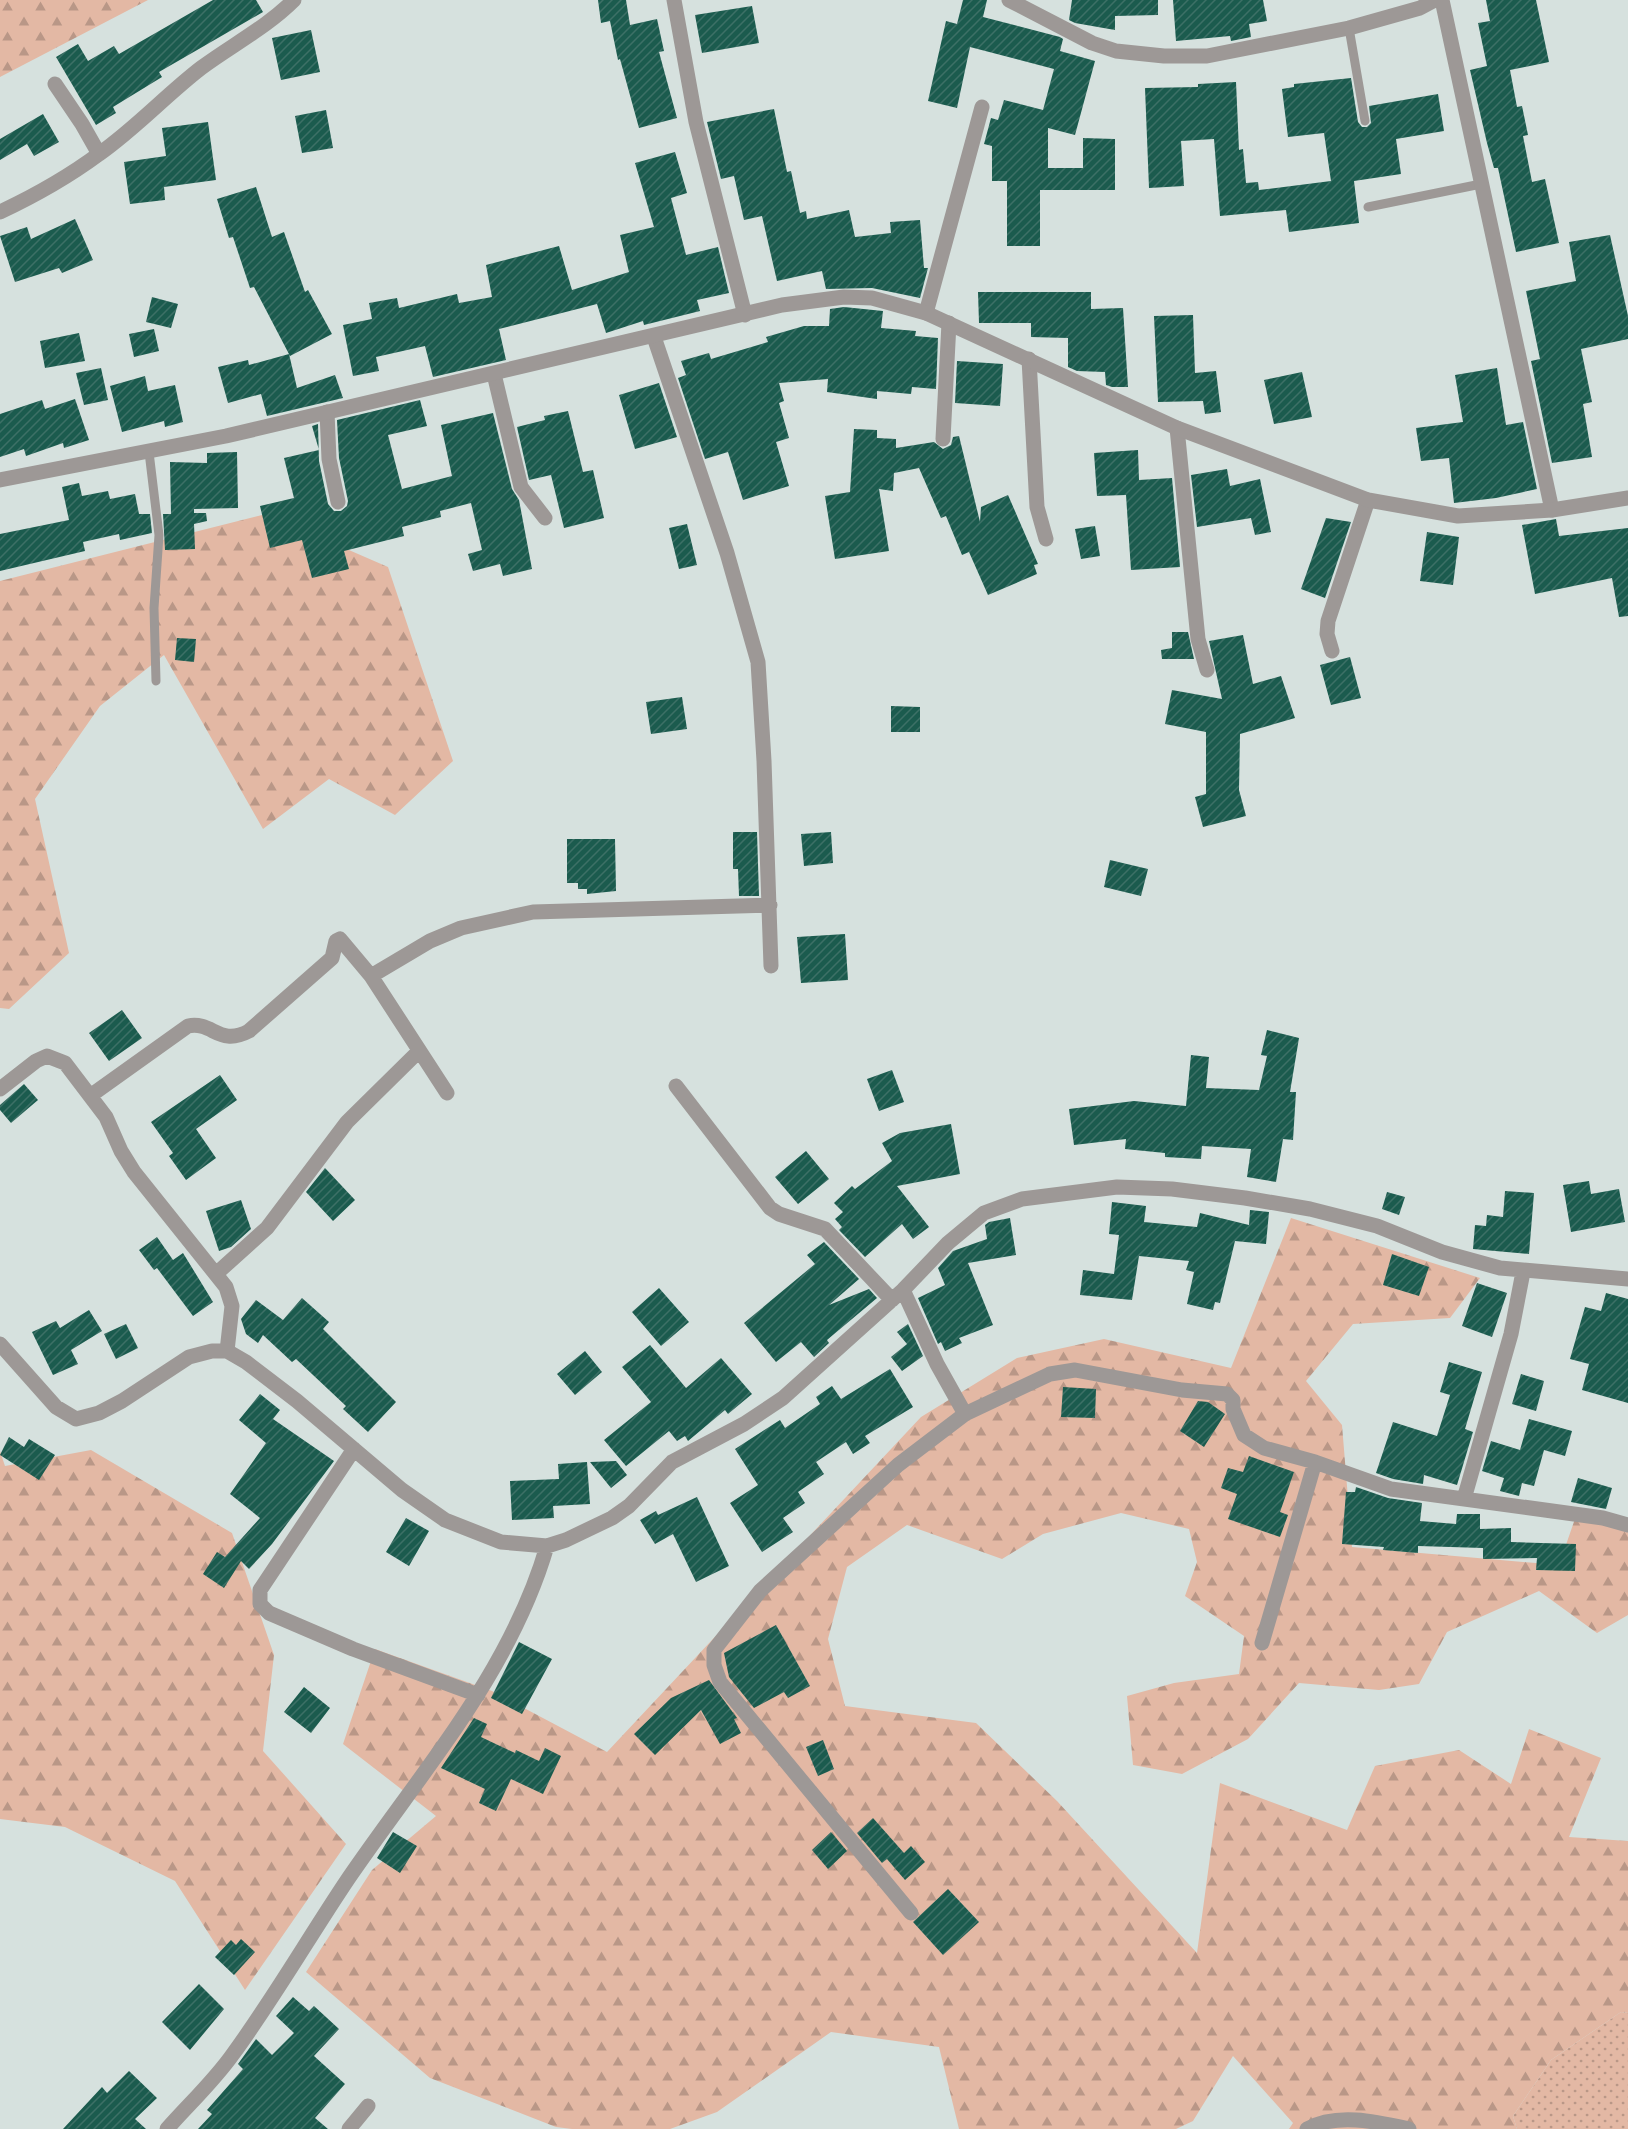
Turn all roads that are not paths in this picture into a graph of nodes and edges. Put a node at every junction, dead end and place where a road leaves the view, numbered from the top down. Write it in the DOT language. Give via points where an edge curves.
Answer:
graph roads {
  1 [pos="294,0"];
  2 [pos="674,0"];
  3 [pos="1009,0"];
  4 [pos="1435,0"];
  5 [pos="1442,0"];
  6 [pos="1348,28"];
  7 [pos="55,84"];
  8 [pos="982,107"];
  9 [pos="1365,121"];
  10 [pos="99,154"];
  11 [pos="1481,184"];
  12 [pos="1368,207"];
  13 [pos="0,213"];
  14 [pos="926,313"];
  15 [pos="746,315"];
  16 [pos="949,323"];
  17 [pos="654,337"];
  18 [pos="1029,359"];
  19 [pos="494,374"];
  20 [pos="327,412"];
  21 [pos="1177,428"];
  22 [pos="943,439"];
  23 [pos="149,452"];
  24 [pos="0,480"];
  25 [pos="1628,498"];
  26 [pos="1368,500"];
  27 [pos="338,502"];
  28 [pos="1552,510"];
  29 [pos="545,518"];
  30 [pos="1046,539"];
  31 [pos="1332,651"];
  32 [pos="1207,670"];
  33 [pos="156,681"];
  34 [pos="770,904"];
  35 [pos="771,966"];
  36 [pos="371,976"];
  37 [pos="419,1051"];
  38 [pos="676,1086"];
  39 [pos="0,1089"];
  40 [pos="447,1093"];
  41 [pos="90,1096"];
  42 [pos="1523,1272"];
  43 [pos="218,1273"];
  44 [pos="1628,1279"];
  45 [pos="898,1295"];
  46 [pos="0,1344"];
  47 [pos="227,1351"];
  48 [pos="965,1414"];
  49 [pos="354,1449"];
  50 [pos="1315,1462"];
  51 [pos="1464,1499"];
  52 [pos="1628,1525"];
  53 [pos="547,1546"];
  54 [pos="1262,1643"];
  55 [pos="478,1695"];
  56 [pos="911,1913"];
  57 [pos="368,2106"];
  58 [pos="167,2129"];
  59 [pos="349,2129"];
  60 [pos="1307,2129"];
  61 [pos="1409,2129"];
  1 -- 10 [label="street" via="271,21 232,44 195,73"];
  2 -- 15 [label="street" via="696,122"];
  3 -- 6 [label="street" via="1092,43 1116,51 1164,56 1207,56"];
  4 -- 6 [label="street" via="1420,8"];
  5 -- 11 [label="street"];
  6 -- 9 [label="lane"];
  7 -- 10 [label="street"];
  8 -- 14 [label="street"];
  10 -- 13 [label="street"];
  11 -- 12 [label="lane"];
  11 -- 28 [label="street"];
  14 -- 15 [label="street" via="872,298 844,297 782,305"];
  14 -- 16 [label="street"];
  15 -- 17 [label="street"];
  16 -- 18 [label="street"];
  16 -- 22 [label="street"];
  17 -- 19 [label="street"];
  17 -- 34 [label="street" via="727,552 758,662"];
  18 -- 21 [label="street"];
  18 -- 30 [label="street" via="1037,507"];
  19 -- 20 [label="street"];
  19 -- 29 [label="street" via="521,487"];
  20 -- 23 [label="street"];
  20 -- 27 [label="street" via="329,459"];
  21 -- 26 [label="street"];
  21 -- 32 [label="street" via="1198,639"];
  23 -- 24 [label="street"];
  23 -- 33 [label="lane" via="159,535 154,608"];
  25 -- 28 [label="street"];
  26 -- 28 [label="street" via="1458,516"];
  26 -- 31 [label="street" via="1328,621"];
  34 -- 35 [label="street"];
  34 -- 36 [label="street" via="533,912 430,941"];
  36 -- 37 [label="street"];
  36 -- 41 [label="street" via="344,941 338,940 332,958 249,1031 223,1038 204,1028 188,1026"];
  37 -- 40 [label="street"];
  37 -- 43 [label="street" via="347,1122 267,1228"];
  38 -- 45 [label="street" via="770,1208 825,1228"];
  39 -- 41 [label="street" via="47,1056 65,1064"];
  41 -- 43 [label="street" via="112,1126 134,1172"];
  42 -- 44 [label="street"];
  42 -- 45 [label="street" via="1442,1252 1377,1226 1310,1209 1172,1189 1117,1187 1022,1199 1000,1206 948,1243"];
  42 -- 51 [label="street" via="1511,1334"];
  43 -- 47 [label="street" via="232,1306"];
  45 -- 48 [label="street"];
  45 -- 53 [label="street" via="783,1398 744,1425 672,1462 612,1518"];
  46 -- 47 [label="street" via="56,1407 76,1419 122,1401 189,1357"];
  47 -- 49 [label="street" via="297,1401"];
  48 -- 50 [label="street" via="1050,1374 1075,1370 1182,1390 1227,1394 1233,1400 1236,1421 1251,1442"];
  48 -- 56 [label="street" via="898,1465 760,1591 714,1650 720,1682"];
  49 -- 53 [label="street" via="408,1495 445,1520 501,1542"];
  49 -- 55 [label="street" via="260,1590 261,1604 268,1613 293,1624"];
  50 -- 51 [label="street" via="1391,1489"];
  50 -- 54 [label="street"];
  51 -- 52 [label="street"];
  53 -- 55 [label="street" via="535,1588"];
  55 -- 58 [label="street" via="348,1879 232,2055"];
  57 -- 59 [label="street"];
  60 -- 61 [label="street" via="1316,2124 1368,2119"];
}
